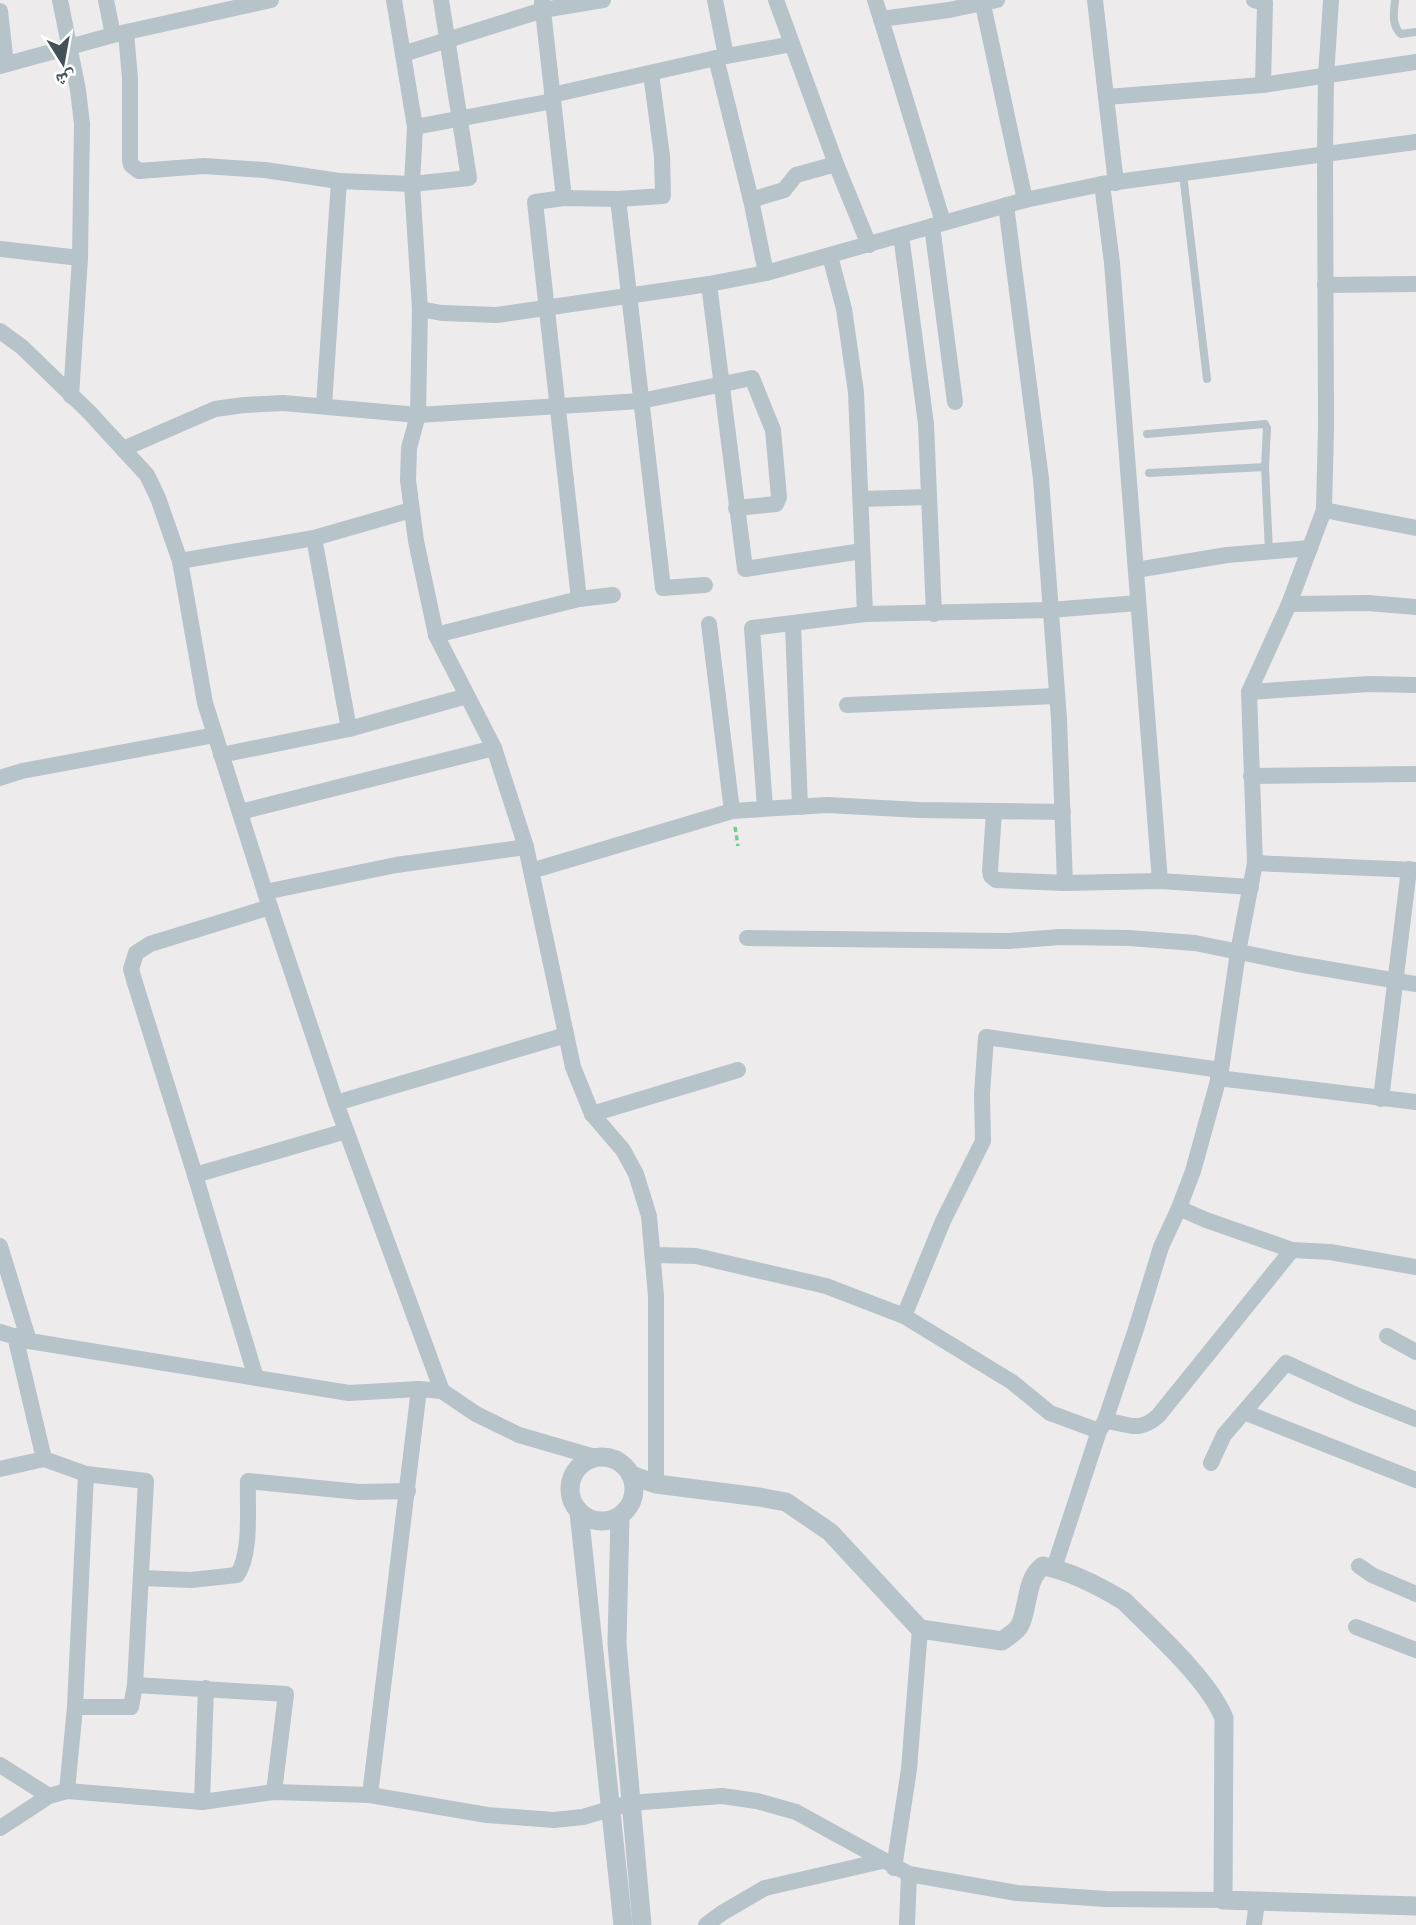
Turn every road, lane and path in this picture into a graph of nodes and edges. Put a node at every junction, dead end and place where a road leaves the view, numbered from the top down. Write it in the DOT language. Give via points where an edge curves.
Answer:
graph roads {
  1 [pos="60,0"];
  2 [pos="106,0"];
  3 [pos="271,0"];
  4 [pos="394,0"];
  5 [pos="441,0"];
  6 [pos="603,0"];
  7 [pos="715,0"];
  8 [pos="776,0"];
  9 [pos="875,0"];
  10 [pos="1095,0"];
  11 [pos="1254,0"];
  12 [pos="1331,0"];
  13 [pos="1395,0"];
  14 [pos="987,1"];
  15 [pos="542,5"];
  16 [pos="0,11"];
  17 [pos="881,19"];
  18 [pos="1416,32"];
  19 [pos="119,34"];
  20 [pos="446,41"];
  21 [pos="792,44"];
  22 [pos="69,47"];
  23 [pos="403,54"];
  24 [pos="721,57"];
  25 [pos="1416,62"];
  26 [pos="3,64"];
  27 [pos="651,74"];
  28 [pos="1326,76"];
  29 [pos="1263,85"];
  30 [pos="1106,97"];
  31 [pos="553,98"];
  32 [pos="461,120"];
  33 [pos="415,127"];
  34 [pos="1416,142"];
  35 [pos="1325,155"];
  36 [pos="836,164"];
  37 [pos="1184,174"];
  38 [pos="339,181"];
  39 [pos="1109,183"];
  40 [pos="412,184"];
  41 [pos="564,198"];
  42 [pos="618,200"];
  43 [pos="751,200"];
  44 [pos="1025,200"];
  45 [pos="1006,205"];
  46 [pos="937,224"];
  47 [pos="901,235"];
  48 [pos="869,245"];
  49 [pos="0,249"];
  50 [pos="830,256"];
  51 [pos="80,258"];
  52 [pos="766,273"];
  53 [pos="709,284"];
  54 [pos="1416,284"];
  55 [pos="1325,285"];
  56 [pos="630,295"];
  57 [pos="420,309"];
  58 [pos="547,309"];
  59 [pos="0,331"];
  60 [pos="1207,379"];
  61 [pos="722,383"];
  62 [pos="71,396"];
  63 [pos="641,401"];
  64 [pos="955,402"];
  65 [pos="324,406"];
  66 [pos="558,407"];
  67 [pos="418,415"];
  68 [pos="1147,434"];
  69 [pos="123,449"];
  70 [pos="1265,467"];
  71 [pos="1149,473"];
  72 [pos="929,498"];
  73 [pos="861,499"];
  74 [pos="736,508"];
  75 [pos="411,510"];
  76 [pos="1324,510"];
  77 [pos="1416,528"];
  78 [pos="314,538"];
  79 [pos="1310,548"];
  80 [pos="862,551"];
  81 [pos="1269,551"];
  82 [pos="180,561"];
  83 [pos="1136,570"];
  84 [pos="705,585"];
  85 [pos="613,596"];
  86 [pos="579,599"];
  87 [pos="1138,603"];
  88 [pos="1289,604"];
  89 [pos="1416,607"];
  90 [pos="1050,610"];
  91 [pos="864,614"];
  92 [pos="934,614"];
  93 [pos="709,624"];
  94 [pos="793,625"];
  95 [pos="436,635"];
  96 [pos="1416,685"];
  97 [pos="1249,692"];
  98 [pos="467,696"];
  99 [pos="1057,696"];
  100 [pos="847,705"];
  101 [pos="349,729"];
  102 [pos="215,735"];
  103 [pos="495,748"];
  104 [pos="222,755"];
  105 [pos="1416,774"];
  106 [pos="1251,776"];
  107 [pos="0,778"];
  108 [pos="800,807"];
  109 [pos="765,808"];
  110 [pos="732,811"];
  111 [pos="240,812"];
  112 [pos="994,812"];
  113 [pos="1063,812"];
  114 [pos="526,847"];
  115 [pos="1255,863"];
  116 [pos="1412,870"];
  117 [pos="531,871"];
  118 [pos="1160,881"];
  119 [pos="1065,883"];
  120 [pos="1251,887"];
  121 [pos="267,900"];
  122 [pos="747,938"];
  123 [pos="1238,952"];
  124 [pos="1396,979"];
  125 [pos="1416,984"];
  126 [pos="566,1035"];
  127 [pos="738,1070"];
  128 [pos="1220,1074"];
  129 [pos="1381,1099"];
  130 [pos="1416,1102"];
  131 [pos="336,1103"];
  132 [pos="592,1114"];
  133 [pos="346,1131"];
  134 [pos="195,1175"];
  135 [pos="1179,1208"];
  136 [pos="0,1246"];
  137 [pos="1292,1250"];
  138 [pos="654,1255"];
  139 [pos="1416,1267"];
  140 [pos="904,1316"];
  141 [pos="15,1336"];
  142 [pos="1387,1336"];
  143 [pos="1416,1352"];
  144 [pos="256,1378"];
  145 [pos="419,1390"];
  146 [pos="442,1391"];
  147 [pos="1244,1412"];
  148 [pos="1416,1419"];
  149 [pos="1102,1426"];
  150 [pos="598,1458"];
  151 [pos="44,1459"];
  152 [pos="1211,1462"];
  153 [pos="0,1469"];
  154 [pos="86,1474"];
  155 [pos="631,1475"];
  156 [pos="1416,1480"];
  157 [pos="656,1484"];
  158 [pos="408,1491"];
  159 [pos="579,1511"];
  160 [pos="620,1516"];
  161 [pos="1359,1566"];
  162 [pos="1054,1568"];
  163 [pos="141,1578"];
  164 [pos="1416,1594"];
  165 [pos="1356,1627"];
  166 [pos="920,1629"];
  167 [pos="1416,1650"];
  168 [pos="135,1685"];
  169 [pos="206,1688"];
  170 [pos="75,1707"];
  171 [pos="0,1765"];
  172 [pos="67,1791"];
  173 [pos="274,1792"];
  174 [pos="49,1796"];
  175 [pos="370,1796"];
  176 [pos="202,1802"];
  177 [pos="630,1803"];
  178 [pos="609,1808"];
  179 [pos="0,1828"];
  180 [pos="895,1868"];
  181 [pos="1223,1900"];
  182 [pos="1257,1900"];
  183 [pos="1416,1906"];
  184 [pos="623,1925"];
  185 [pos="642,1925"];
  186 [pos="706,1925"];
  187 [pos="907,1925"];
  188 [pos="1254,1925"];
  1 -- 22 [label="street"];
  2 -- 19 [label="street"];
  3 -- 19 [label="street"];
  4 -- 23 [label="street"];
  5 -- 20 [label="street"];
  6 -- 15 [label="street"];
  7 -- 24 [label="street"];
  8 -- 21 [label="street"];
  9 -- 17 [label="street"];
  10 -- 30 [label="street"];
  11 -- 29 [label="street" via="1265,3"];
  12 -- 28 [label="street"];
  13 -- 18 [label="lane" via="1396,30"];
  14 -- 17 [label="street"];
  14 -- 44 [label="street"];
  15 -- 20 [label="street"];
  15 -- 31 [label="street"];
  16 -- 26 [label="street"];
  17 -- 46 [label="street"];
  19 -- 22 [label="street"];
  19 -- 38 [label="street" via="130,78 130,160 135,169 205,166"];
  20 -- 23 [label="street"];
  20 -- 32 [label="street"];
  21 -- 24 [label="street"];
  21 -- 36 [label="street"];
  22 -- 26 [label="street"];
  22 -- 51 [label="street" via="82,124"];
  23 -- 33 [label="street"];
  24 -- 27 [label="street"];
  24 -- 43 [label="street"];
  25 -- 28 [label="street"];
  27 -- 31 [label="street"];
  27 -- 42 [label="street" via="663,196"];
  28 -- 29 [label="street"];
  28 -- 35 [label="street"];
  29 -- 30 [label="street"];
  30 -- 39 [label="street"];
  31 -- 32 [label="street"];
  31 -- 41 [label="street"];
  32 -- 33 [label="street"];
  32 -- 40 [label="street" via="469,178"];
  33 -- 40 [label="street"];
  34 -- 35 [label="street"];
  35 -- 37 [label="street"];
  35 -- 55 [label="street"];
  36 -- 43 [label="street" via="796,175 784,190"];
  36 -- 48 [label="street"];
  37 -- 39 [label="street"];
  37 -- 60 [label="lane"];
  38 -- 40 [label="street"];
  38 -- 65 [label="street"];
  39 -- 44 [label="street"];
  39 -- 83 [label="street"];
  40 -- 57 [label="street"];
  41 -- 42 [label="street"];
  41 -- 58 [label="street" via="535,202"];
  42 -- 56 [label="street"];
  43 -- 52 [label="street"];
  44 -- 45 [label="street"];
  45 -- 46 [label="street"];
  45 -- 90 [label="street" via="1041,479"];
  46 -- 47 [label="street"];
  46 -- 64 [label="street"];
  47 -- 48 [label="street"];
  47 -- 72 [label="street" via="926,424"];
  48 -- 50 [label="street"];
  49 -- 51 [label="street"];
  50 -- 52 [label="street"];
  50 -- 73 [label="street" via="852,354"];
  51 -- 62 [label="street"];
  52 -- 53 [label="street"];
  53 -- 56 [label="street"];
  53 -- 61 [label="street"];
  54 -- 55 [label="street"];
  55 -- 76 [label="street"];
  56 -- 58 [label="street"];
  56 -- 63 [label="street"];
  57 -- 58 [label="street" via="497,315"];
  57 -- 67 [label="street"];
  58 -- 66 [label="street"];
  59 -- 62 [label="street"];
  61 -- 63 [label="street"];
  61 -- 74 [label="street"];
  61 -- 74 [label="street" via="752,378 768,412 776,445 776,504"];
  62 -- 69 [label="street"];
  63 -- 66 [label="street"];
  63 -- 84 [label="street" via="663,588"];
  65 -- 67 [label="street"];
  65 -- 69 [label="street" via="283,403 215,409"];
  66 -- 67 [label="street"];
  66 -- 86 [label="street"];
  67 -- 75 [label="street" via="409,448"];
  68 -- 70 [label="lane" via="1265,424"];
  69 -- 82 [label="street" via="147,475"];
  70 -- 71 [label="lane"];
  70 -- 81 [label="lane"];
  72 -- 73 [label="street"];
  72 -- 92 [label="street"];
  73 -- 80 [label="street"];
  74 -- 80 [label="street" via="745,569"];
  75 -- 78 [label="street"];
  75 -- 95 [label="street"];
  76 -- 77 [label="street"];
  76 -- 79 [label="street"];
  78 -- 82 [label="street"];
  78 -- 101 [label="street"];
  79 -- 81 [label="street"];
  79 -- 88 [label="street"];
  80 -- 91 [label="street"];
  81 -- 83 [label="street"];
  82 -- 102 [label="street"];
  83 -- 87 [label="street"];
  85 -- 86 [label="street"];
  86 -- 95 [label="street"];
  87 -- 90 [label="street"];
  87 -- 118 [label="street"];
  88 -- 89 [label="street"];
  88 -- 97 [label="street"];
  90 -- 92 [label="street"];
  90 -- 99 [label="street"];
  91 -- 92 [label="street"];
  91 -- 94 [label="street"];
  93 -- 110 [label="street"];
  94 -- 108 [label="street"];
  94 -- 109 [label="street" via="752,628"];
  95 -- 98 [label="street"];
  96 -- 97 [label="street"];
  97 -- 106 [label="street"];
  98 -- 101 [label="street"];
  98 -- 103 [label="street"];
  99 -- 100 [label="street"];
  99 -- 113 [label="street"];
  101 -- 104 [label="street"];
  102 -- 104 [label="street"];
  102 -- 107 [label="street"];
  103 -- 111 [label="street"];
  103 -- 114 [label="street"];
  104 -- 111 [label="street"];
  105 -- 106 [label="street"];
  106 -- 115 [label="street"];
  108 -- 109 [label="street"];
  108 -- 112 [label="street"];
  109 -- 110 [label="street"];
  110 -- 117 [label="street"];
  111 -- 121 [label="street"];
  112 -- 113 [label="street"];
  112 -- 119 [label="street" via="991,876"];
  113 -- 119 [label="street"];
  114 -- 117 [label="street"];
  114 -- 121 [label="street" via="396,865"];
  115 -- 116 [label="street"];
  115 -- 120 [label="street"];
  116 -- 124 [label="street"];
  117 -- 126 [label="street"];
  118 -- 119 [label="street"];
  118 -- 120 [label="street"];
  120 -- 123 [label="street"];
  121 -- 131 [label="street"];
  121 -- 134 [label="street" via="149,944 136,953 131,969"];
  122 -- 123 [label="street" via="1129,938"];
  123 -- 124 [label="street"];
  123 -- 128 [label="street"];
  124 -- 125 [label="street"];
  124 -- 129 [label="street"];
  126 -- 131 [label="street"];
  126 -- 132 [label="street"];
  127 -- 132 [label="street"];
  128 -- 129 [label="street"];
  128 -- 135 [label="street"];
  128 -- 140 [label="street" via="986,1037 984,1141 943,1221"];
  129 -- 130 [label="street"];
  131 -- 133 [label="street"];
  132 -- 138 [label="street" via="623,1150 636,1174 649,1216"];
  133 -- 134 [label="street"];
  133 -- 146 [label="street"];
  134 -- 144 [label="street"];
  135 -- 137 [label="street"];
  135 -- 149 [label="street" via="1161,1247"];
  136 -- 141 [label="street"];
  137 -- 139 [label="street"];
  137 -- 149 [label="street" via="1158,1416 1137,1428"];
  138 -- 140 [label="street" via="696,1256 826,1286"];
  138 -- 157 [label="street"];
  140 -- 149 [label="street" via="1012,1382 1050,1413"];
  141 -- 144 [label="street"];
  141 -- 151 [label="street"];
  142 -- 143 [label="street"];
  144 -- 145 [label="street" via="349,1394"];
  145 -- 146 [label="street"];
  145 -- 158 [label="street"];
  146 -- 150 [label="street" via="519,1434"];
  147 -- 148 [label="street" via="1286,1363"];
  147 -- 152 [label="street" via="1224,1435"];
  147 -- 156 [label="street"];
  149 -- 162 [label="street"];
  150 -- 155 [label="street" via="618,1461"];
  150 -- 159 [label="street" via="580,1466 571,1484 570,1494"];
  151 -- 153 [label="street"];
  151 -- 154 [label="street"];
  154 -- 163 [label="street" via="146,1481"];
  154 -- 170 [label="street"];
  155 -- 157 [label="street"];
  155 -- 160 [label="street" via="634,1495"];
  157 -- 166 [label="street" via="786,1502 830,1532"];
  158 -- 163 [label="street" via="359,1492 248,1481 246,1553 237,1575 191,1580"];
  158 -- 175 [label="street"];
  159 -- 160 [label="street" via="597,1521"];
  159 -- 178 [label="street"];
  160 -- 177 [label="street" via="617,1644"];
  161 -- 164 [label="street"];
  162 -- 166 [label="street" via="1037,1570 1019,1628 1002,1640"];
  162 -- 181 [label="street" via="1124,1601 1217,1700 1224,1718"];
  163 -- 168 [label="street"];
  165 -- 167 [label="street"];
  166 -- 180 [label="street" via="909,1769"];
  168 -- 169 [label="street"];
  168 -- 170 [label="street" via="131,1707"];
  169 -- 173 [label="street" via="286,1694"];
  169 -- 176 [label="street"];
  170 -- 172 [label="street"];
  171 -- 174 [label="street"];
  172 -- 174 [label="street"];
  172 -- 176 [label="street"];
  173 -- 175 [label="street"];
  173 -- 176 [label="street"];
  174 -- 179 [label="street"];
  175 -- 178 [label="street" via="487,1815 554,1820"];
  177 -- 178 [label="street"];
  177 -- 180 [label="street" via="722,1797 757,1801 796,1812"];
  177 -- 185 [label="street"];
  178 -- 184 [label="street"];
  180 -- 181 [label="street" via="1030,1894"];
  180 -- 186 [label="street" via="765,1888"];
  180 -- 187 [label="street"];
  181 -- 182 [label="street"];
  182 -- 183 [label="street"];
  182 -- 188 [label="street"];
}
